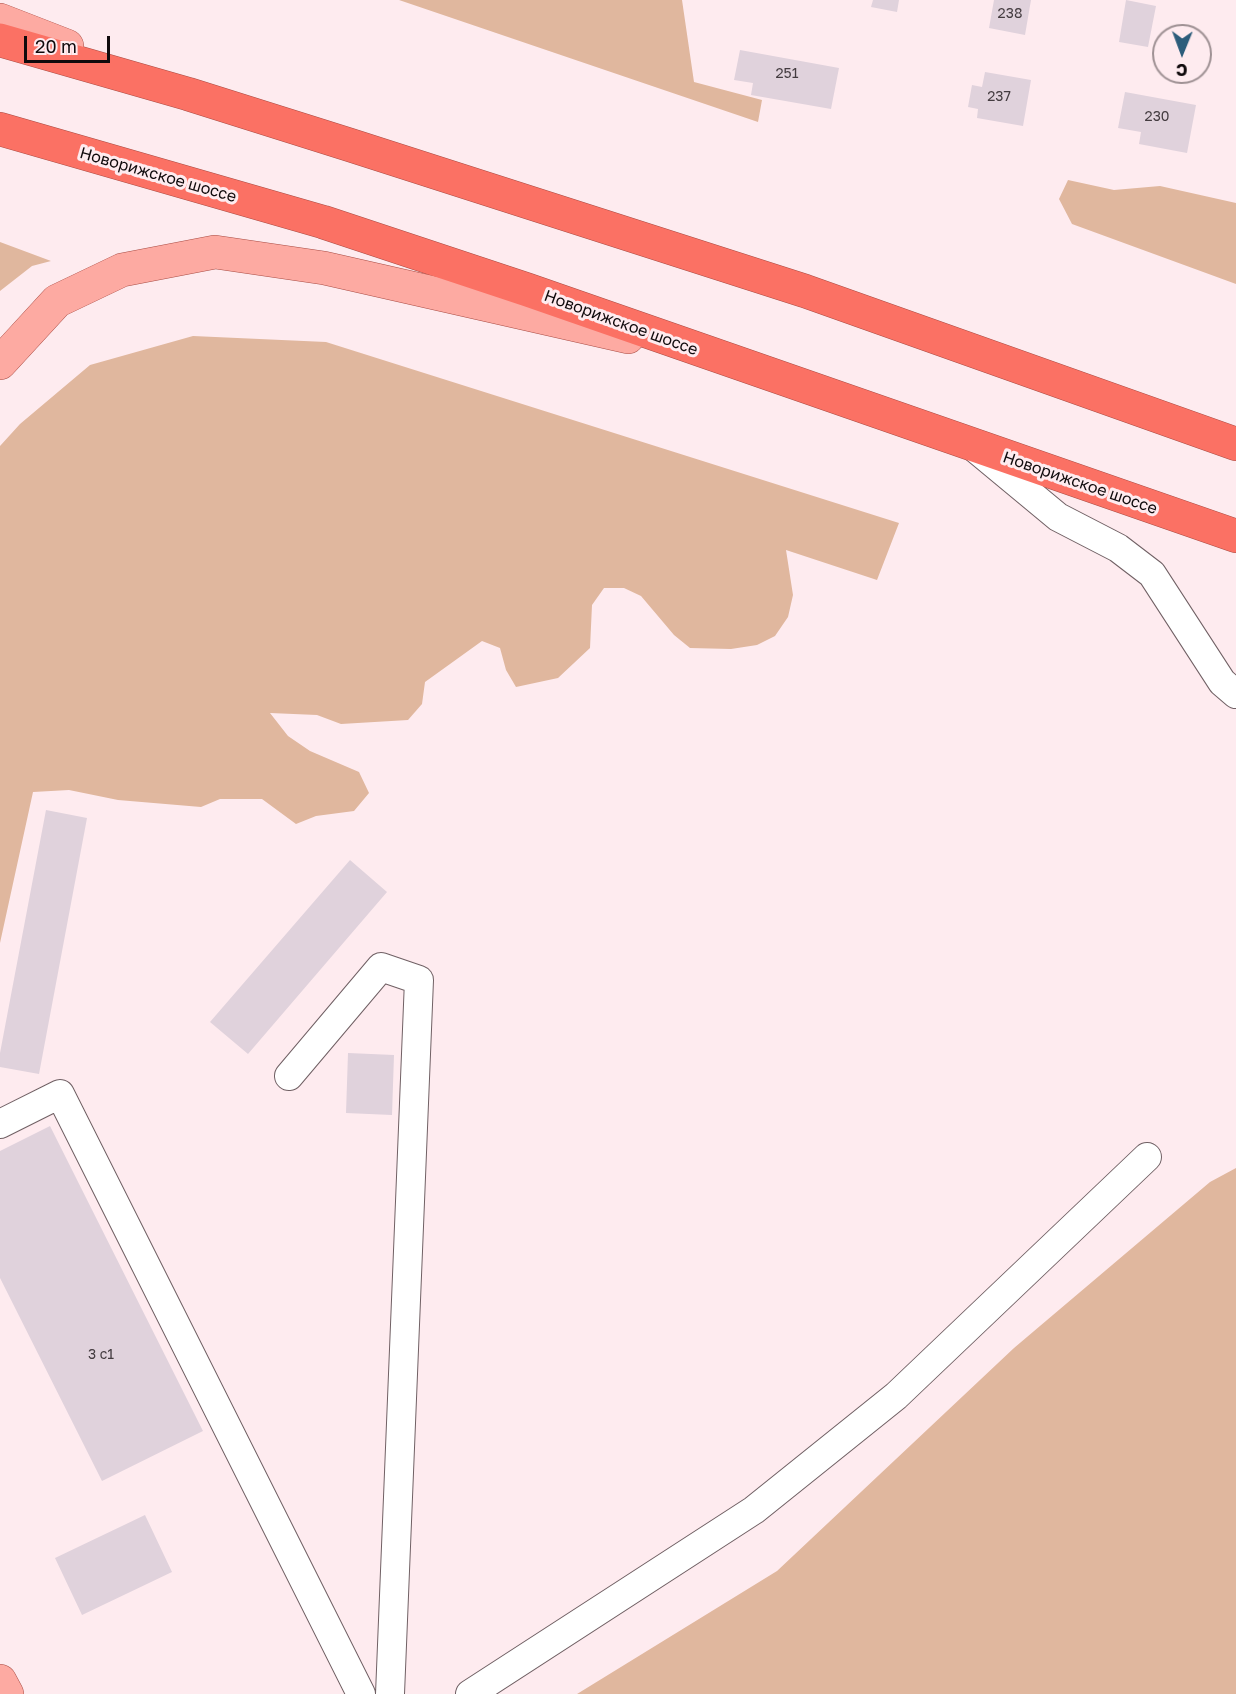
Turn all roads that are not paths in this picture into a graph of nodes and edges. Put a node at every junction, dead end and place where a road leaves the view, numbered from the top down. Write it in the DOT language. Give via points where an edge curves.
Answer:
graph roads {
  1 [pos="0,20"];
  2 [pos="0,40"];
  3 [pos="188,94"];
  4 [pos="0,129"];
  5 [pos="720,358"];
  6 [pos="0,363"];
  7 [pos="1236,444"];
  8 [pos="972,446"];
  9 [pos="1236,536"];
  10 [pos="1236,694"];
  11 [pos="289,1076"];
  12 [pos="0,1124"];
  13 [pos="1147,1157"];
  14 [pos="0,1681"];
  15 [pos="7,1694"];
  16 [pos="361,1694"];
  17 [pos="390,1694"];
  18 [pos="470,1694"];
  1 -- 3 [label="main road"];
  2 -- 3 [label="highway"];
  3 -- 7 [label="highway" via="806,291"];
  4 -- 5 [label="highway, Новорижское шоссе" via="323,222"];
  5 -- 6 [label="main road" via="324,268 215,252 122,270 57,302"];
  5 -- 8 [label="highway, Новорижское шоссе"];
  8 -- 9 [label="highway, Новорижское шоссе"];
  8 -- 10 [label="lane" via="1058,517 1118,548 1152,574 1222,682"];
  11 -- 17 [label="lane" via="381,967 419,980"];
  12 -- 16 [label="lane" via="60,1094"];
  13 -- 18 [label="lane" via="896,1396 754,1510"];
  14 -- 15 [label="main road"];
}
